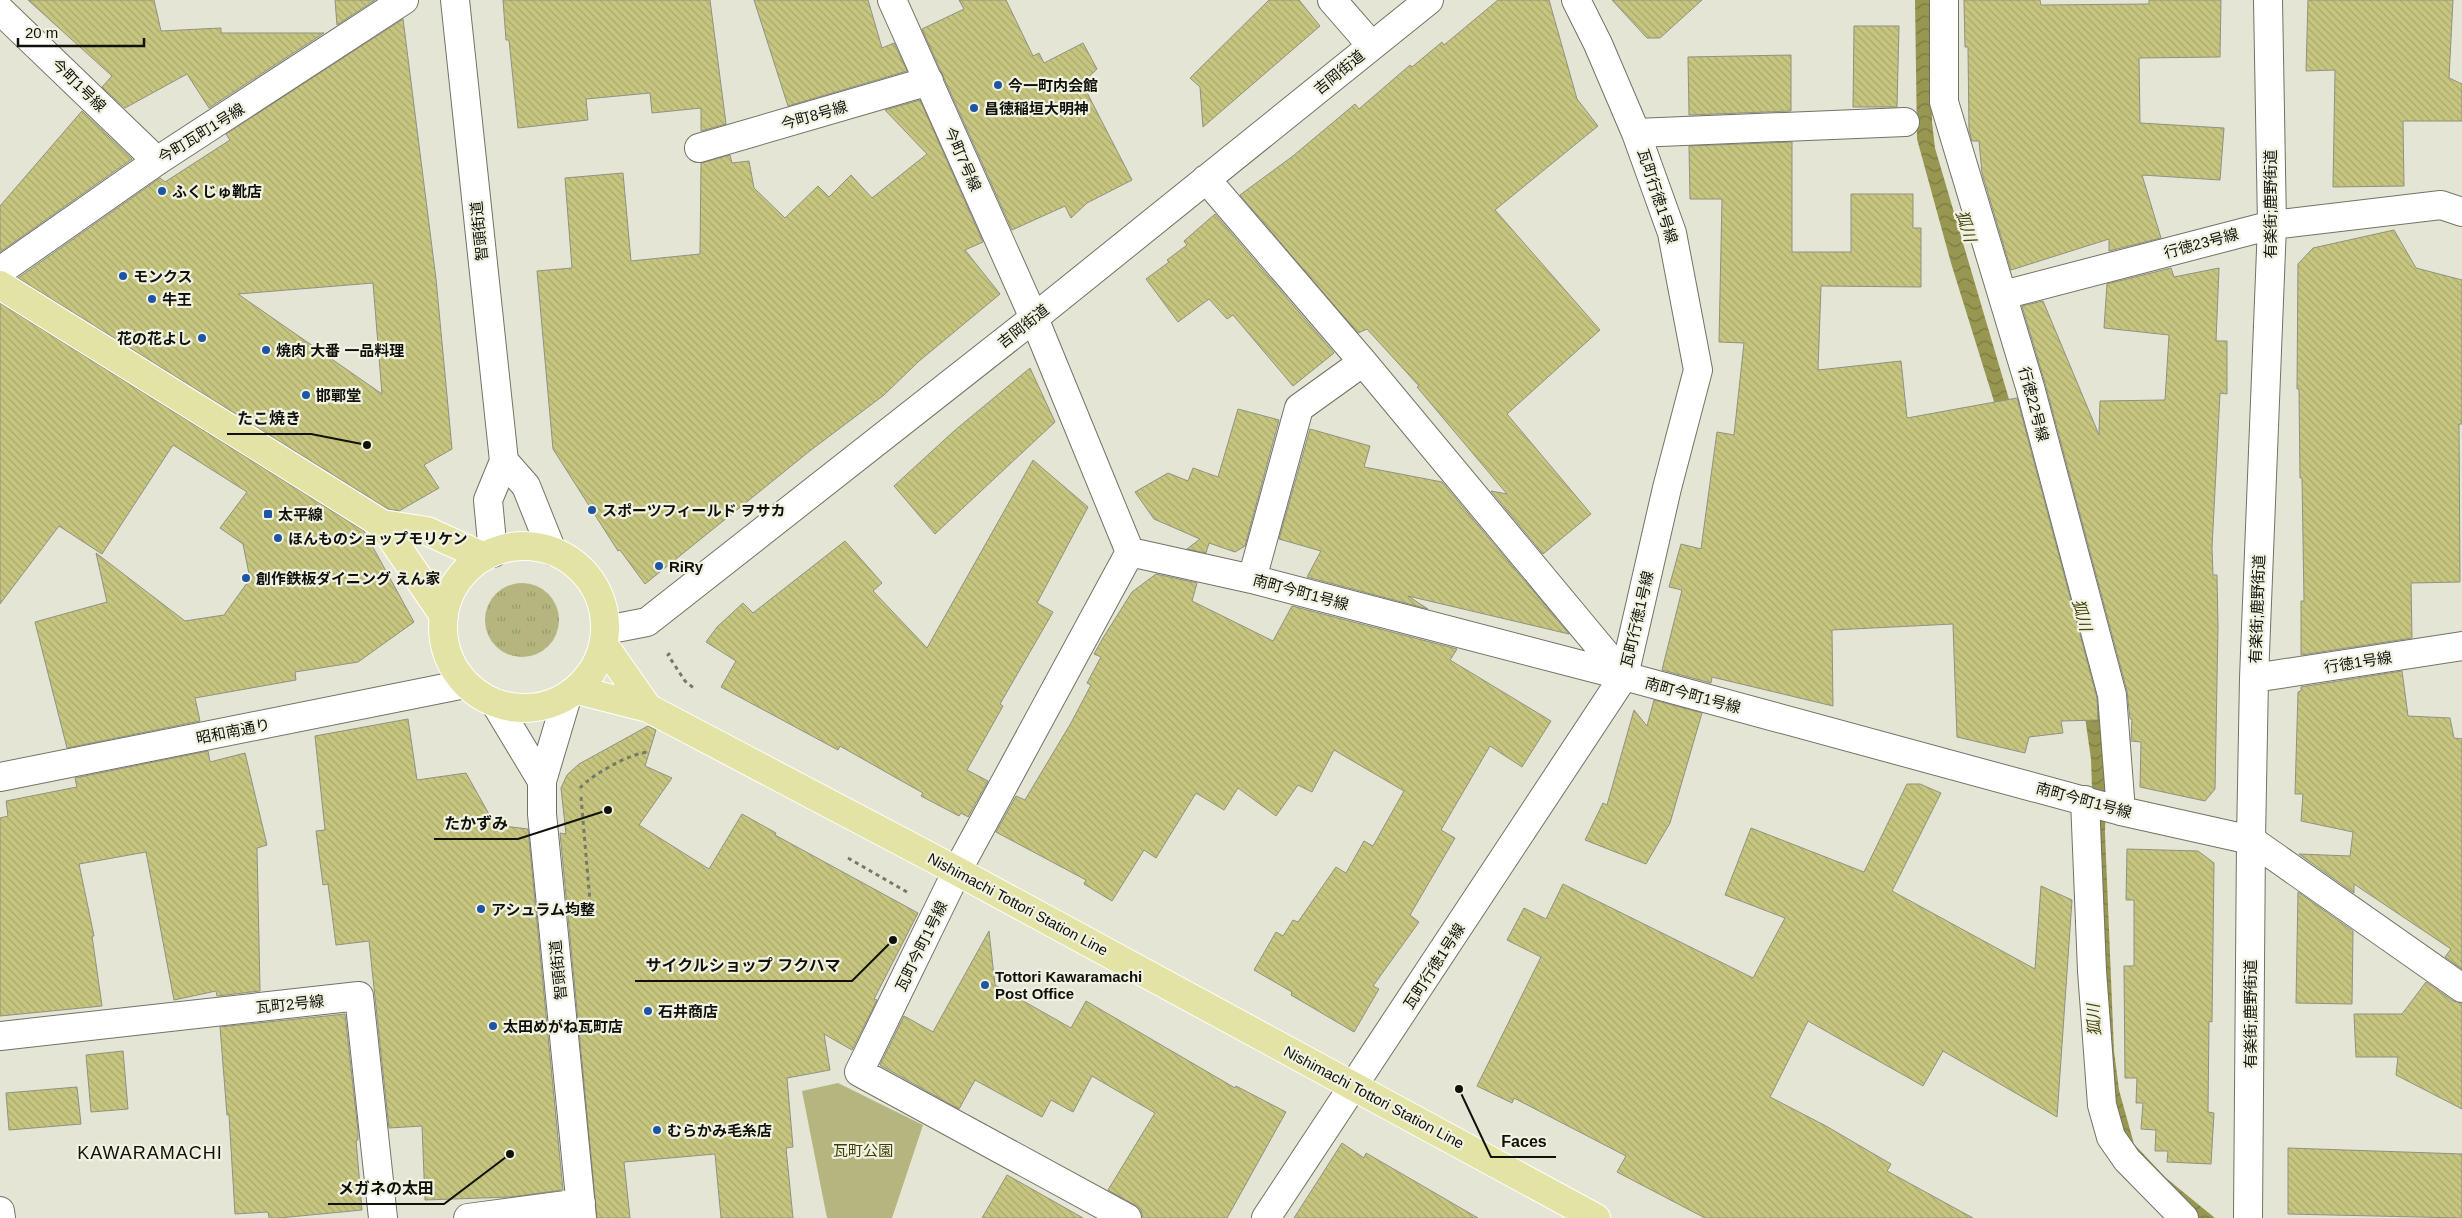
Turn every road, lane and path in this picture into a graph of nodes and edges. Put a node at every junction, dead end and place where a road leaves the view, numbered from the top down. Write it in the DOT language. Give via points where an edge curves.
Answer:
graph roads {
  1 [pos="404,0"];
  2 [pos="455,0"];
  3 [pos="892,0"];
  4 [pos="1332,0"];
  5 [pos="1429,0"];
  6 [pos="1576,0"];
  7 [pos="1944,0"];
  8 [pos="2268,0"];
  9 [pos="0,10"];
  10 [pos="1372,46"];
  11 [pos="929,81"];
  12 [pos="1905,122"];
  13 [pos="1636,133"];
  14 [pos="699,148"];
  15 [pos="157,161"];
  16 [pos="1206,179"];
  17 [pos="2462,212"];
  18 [pos="2272,225"];
  19 [pos="0,271"];
  20 [pos="0,285"];
  21 [pos="2003,295"];
  22 [pos="1034,318"];
  23 [pos="1363,362"];
  24 [pos="504,461"];
  25 [pos="382,524"];
  26 [pos="552,551"];
  27 [pos="1130,552"];
  28 [pos="488,555"];
  29 [pos="1252,579"];
  30 [pos="444,616"];
  31 [pos="605,637"];
  32 [pos="2462,646"];
  33 [pos="675,648"];
  34 [pos="1624,676"];
  35 [pos="2254,678"];
  36 [pos="465,684"];
  37 [pos="698,692"];
  38 [pos="572,693"];
  39 [pos="495,703"];
  40 [pos="648,708"];
  41 [pos="657,752"];
  42 [pos="0,777"];
  43 [pos="542,782"];
  44 [pos="2085,800"];
  45 [pos="2121,811"];
  46 [pos="2251,840"];
  47 [pos="841,854"];
  48 [pos="957,871"];
  49 [pos="908,892"];
  50 [pos="592,923"];
  51 [pos="2462,988"];
  52 [pos="0,1036"];
  53 [pos="1354,1087"];
  54 [pos="0,1211"];
  55 [pos="582,1211"];
  56 [pos="1,1218"];
  57 [pos="383,1218"];
  58 [pos="468,1218"];
  59 [pos="1127,1218"];
  60 [pos="1266,1218"];
  61 [pos="1596,1218"];
  62 [pos="2184,1218"];
  63 [pos="2248,1218"];
  1 -- 15 [label="street, 今町瓦町1号線"];
  2 -- 24 [label="street, 智頭街道"];
  3 -- 11 [label="street, 今町7号線"];
  4 -- 10 [label="street"];
  5 -- 10 [label="street, 吉岡街道"];
  6 -- 13 [label="street, 瓦町行徳1号線"];
  7 -- 21 [label="street, 行徳22号線" via="1944,102"];
  8 -- 18 [label="street, 有楽街;鹿野街道"];
  9 -- 15 [label="street, 今町1号線"];
  10 -- 16 [label="street, 吉岡街道"];
  11 -- 14 [label="street, 今町8号線"];
  11 -- 22 [label="street, 今町7号線"];
  12 -- 13 [label="street"];
  13 -- 34 [label="street, 瓦町行徳1号線" via="1672,233 1698,370"];
  15 -- 19 [label="street, 今町瓦町1号線"];
  16 -- 22 [label="street, 吉岡街道"];
  16 -- 23 [label="street"];
  17 -- 18 [label="street, 行徳23号線" via="2441,205"];
  18 -- 21 [label="street, 行徳23号線"];
  18 -- 35 [label="street, 有楽街;鹿野街道"];
  20 -- 25 [label="main road"];
  21 -- 45 [label="street, 行徳22号線" via="2112,695"];
  22 -- 27 [label="street"];
  22 -- 31 [label="street, 吉岡街道" via="647,622"];
  23 -- 29 [label="street" via="1299,408"];
  23 -- 34 [label="street"];
  24 -- 26 [label="street" via="526,486"];
  24 -- 28 [label="street, 智頭街道" via="488,500"];
  25 -- 28 [label="main road" via="427,531"];
  25 -- 30 [label="main road"];
  26 -- 28 [label="main road, Nishimachi Tottori Station Line" via="526,546"];
  26 -- 31 [label="main road, Nishimachi Tottori Station Line" via="575,563 592,582 602,605"];
  27 -- 29 [label="street, 南町今町1号線"];
  27 -- 48 [label="street, 瓦町今町1号線"];
  28 -- 30 [label="main road, Nishimachi Tottori Station Line" via="469,568 457,582 448,598"];
  29 -- 34 [label="street, 南町今町1号線"];
  30 -- 36 [label="main road, Nishimachi Tottori Station Line" via="444,640 452,664"];
  31 -- 38 [label="main road" via="598,662"];
  31 -- 40 [label="main road, Nishimachi Tottori Station Line"];
  32 -- 35 [label="street, 行徳1号線"];
  33 -- 37 [label="path" via="668,655 685,681"];
  34 -- 44 [label="street, 南町今町1号線"];
  34 -- 53 [label="street, 瓦町行徳1号線"];
  35 -- 46 [label="street, 有楽街;鹿野街道"];
  36 -- 39 [label="main road, Nishimachi Tottori Station Line"];
  36 -- 42 [label="street, 昭和南通り"];
  38 -- 39 [label="main road, Nishimachi Tottori Station Line" via="532,709"];
  38 -- 40 [label="main road, Nishimachi Tottori Station Line"];
  38 -- 43 [label="street, 智頭街道"];
  39 -- 43 [label="street, 智頭街道"];
  40 -- 48 [label="main road, Nishimachi Tottori Station Line"];
  41 -- 50 [label="path" via="640,752 622,759 580,787"];
  43 -- 55 [label="street, 智頭街道" via="543,824"];
  44 -- 45 [label="street, 南町今町1号線"];
  44 -- 62 [label="street" via="2102,1105 2111,1137 2127,1160"];
  45 -- 46 [label="street, 南町今町1号線"];
  46 -- 51 [label="street, 南町今町1号線"];
  46 -- 63 [label="street, 有楽街;鹿野街道"];
  47 -- 49 [label="path"];
  48 -- 53 [label="main road, Nishimachi Tottori Station Line"];
  48 -- 59 [label="street, 瓦町今町1号線" via="859,1072"];
  52 -- 57 [label="street, 瓦町2号線" via="359,996"];
  53 -- 60 [label="street, 瓦町行徳1号線"];
  53 -- 61 [label="main road, Nishimachi Tottori Station Line"];
  54 -- 56 [label="street"];
  55 -- 58 [label="street"];
}
